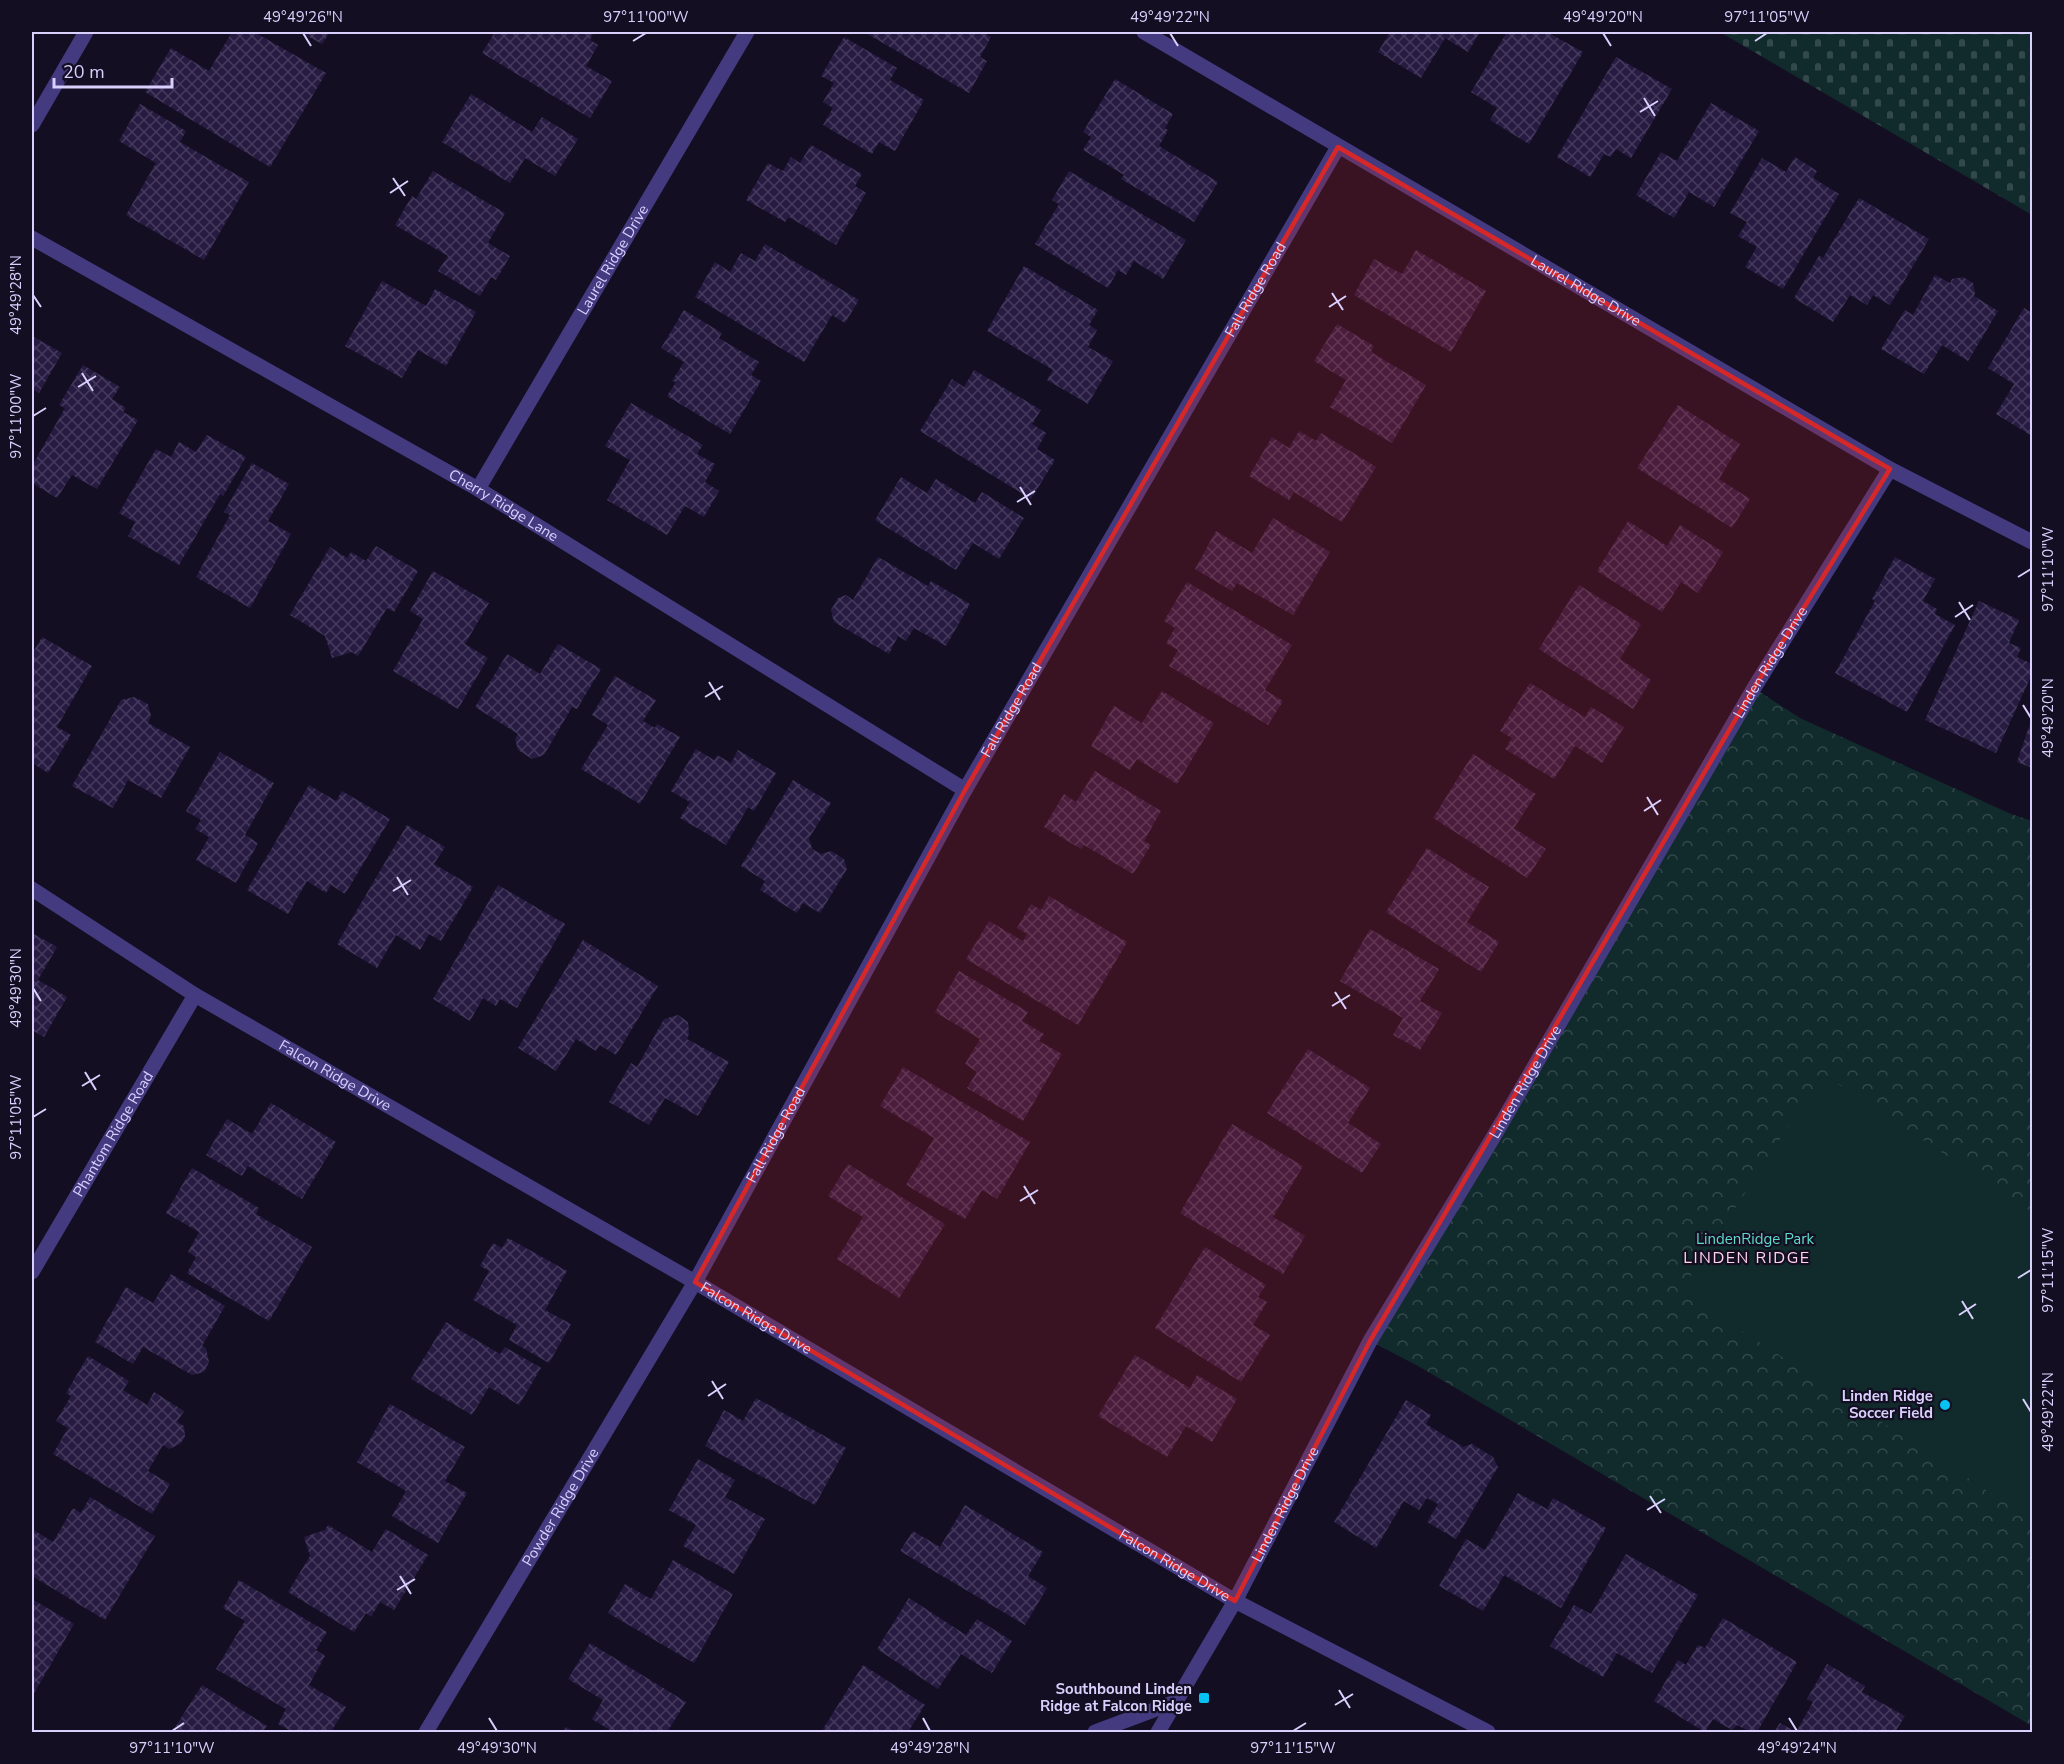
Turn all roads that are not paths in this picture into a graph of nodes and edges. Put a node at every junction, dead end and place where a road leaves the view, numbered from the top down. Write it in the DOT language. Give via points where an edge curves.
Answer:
graph roads {
  1 [pos="86,32"];
  2 [pos="747,32"];
  3 [pos="1144,32"];
  4 [pos="32,125"];
  5 [pos="1338,147"];
  6 [pos="32,238"];
  7 [pos="1890,469"];
  8 [pos="478,489"];
  9 [pos="2032,542"];
  10 [pos="965,790"];
  11 [pos="32,889"];
  12 [pos="195,995"];
  13 [pos="32,1272"];
  14 [pos="695,1282"];
  15 [pos="1235,1601"];
  16 [pos="1175,1702"];
  17 [pos="426,1732"];
  18 [pos="1095,1732"];
  19 [pos="1158,1732"];
  20 [pos="1488,1732"];
  1 -- 4 [label="street"];
  2 -- 8 [label="street, Laurel Ridge Drive"];
  3 -- 5 [label="street, Laurel Ridge Drive"];
  5 -- 7 [label="street, Laurel Ridge Drive"];
  5 -- 10 [label="street, Fall Ridge Road"];
  6 -- 8 [label="street, Cherry Ridge Lane"];
  7 -- 9 [label="street, Laurel Ridge Drive"];
  7 -- 15 [label="street, Linden Ridge Drive" via="1754,688 1370,1341"];
  8 -- 10 [label="street, Cherry Ridge Lane"];
  10 -- 14 [label="street, Fall Ridge Road"];
  11 -- 12 [label="street, Falcon Ridge Drive"];
  12 -- 13 [label="street, Phantom Ridge Road"];
  12 -- 14 [label="street, Falcon Ridge Drive"];
  14 -- 15 [label="street, Falcon Ridge Drive"];
  14 -- 17 [label="street, Powder Ridge Drive"];
  15 -- 16 [label="street, Linden Ridge Drive"];
  15 -- 20 [label="street, Falcon Ridge Drive"];
  16 -- 18 [label="street"];
  16 -- 19 [label="street, Linden Ridge Drive"];
}
